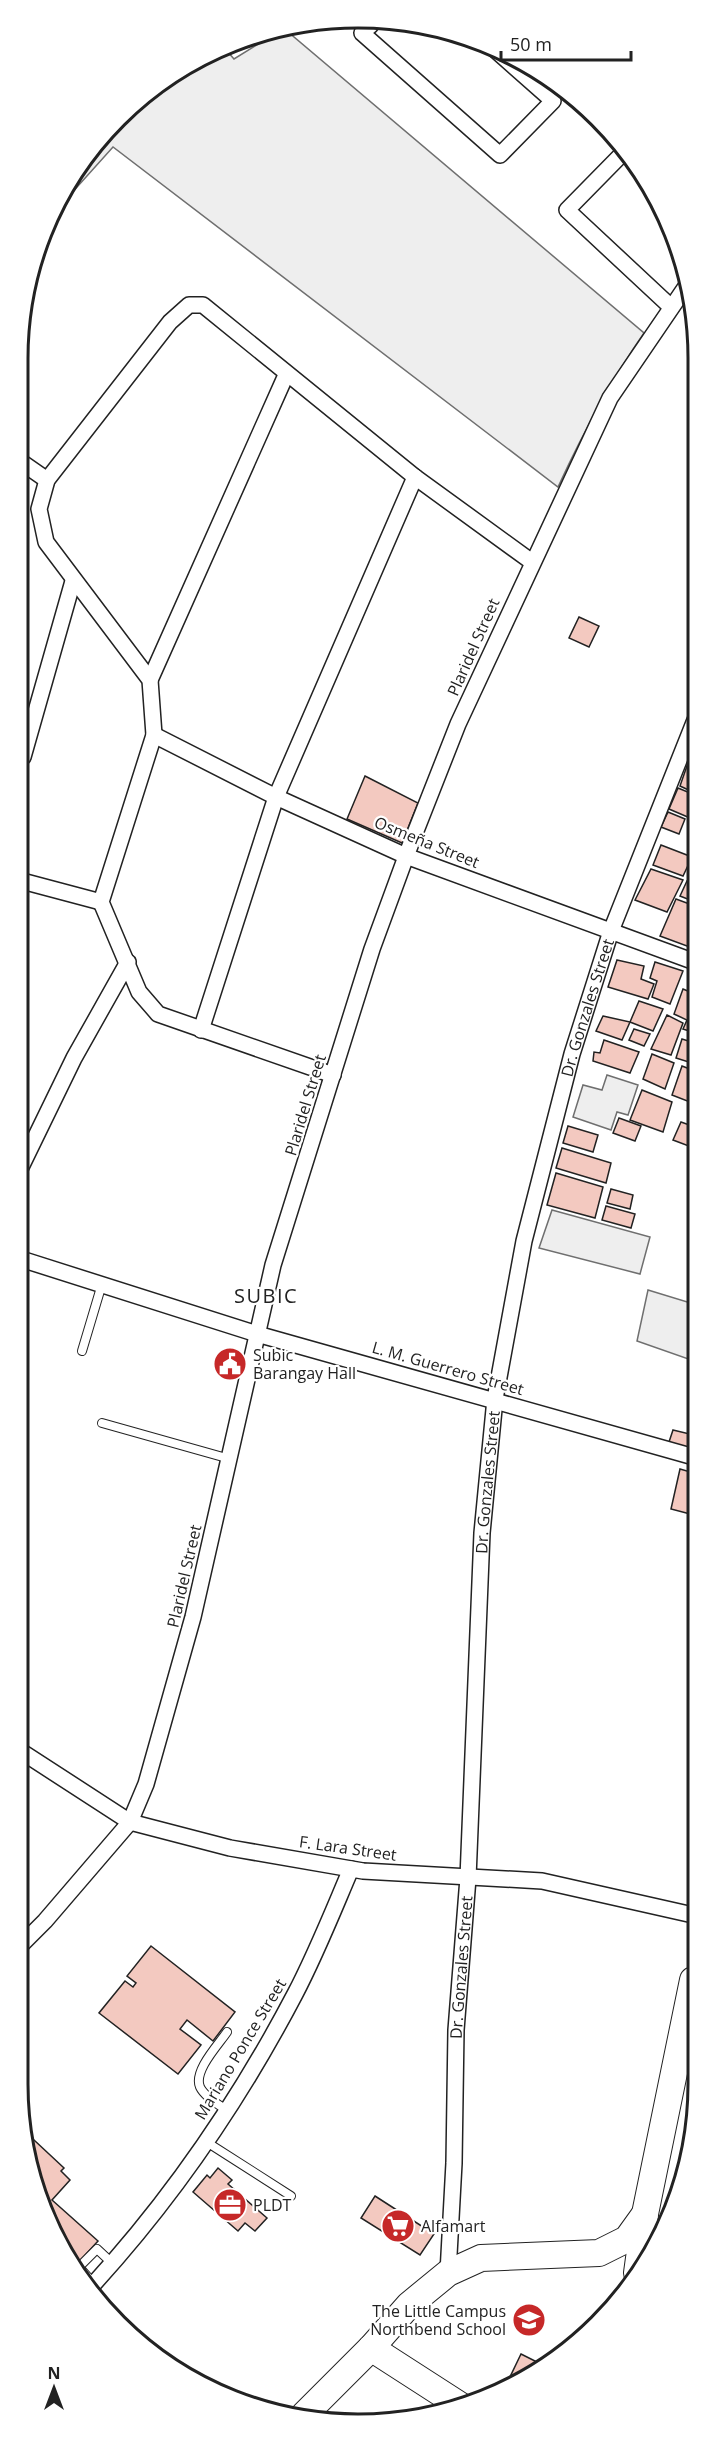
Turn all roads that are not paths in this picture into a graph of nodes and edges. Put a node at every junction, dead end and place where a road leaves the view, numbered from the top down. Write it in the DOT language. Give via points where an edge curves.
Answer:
graph roads {
  1 [pos="367,28"];
  2 [pos="527,75"];
  3 [pos="619,157"];
  4 [pos="682,292"];
  5 [pos="671,307"];
  6 [pos="286,375"];
  7 [pos="28,467"];
  8 [pos="415,477"];
  9 [pos="47,480"];
  10 [pos="532,562"];
  11 [pos="73,581"];
  12 [pos="150,680"];
  13 [pos="154,735"];
  14 [pos="688,738"];
  15 [pos="28,739"];
  16 [pos="276,797"];
  17 [pos="406,856"];
  18 [pos="28,882"];
  19 [pos="101,902"];
  20 [pos="611,931"];
  21 [pos="688,959"];
  22 [pos="128,962"];
  23 [pos="201,1030"];
  24 [pos="333,1075"];
  25 [pos="28,1153"];
  26 [pos="28,1260"];
  27 [pos="102,1284"];
  28 [pos="256,1334"];
  29 [pos="82,1351"];
  30 [pos="495,1399"];
  31 [pos="102,1423"];
  32 [pos="688,1455"];
  33 [pos="230,1459"];
  34 [pos="28,1756"];
  35 [pos="130,1822"];
  36 [pos="351,1869"];
  37 [pos="468,1878"];
  38 [pos="688,1914"];
  39 [pos="28,1938"];
  40 [pos="688,2004"];
  41 [pos="227,2032"];
  42 [pos="226,2110"];
  43 [pos="205,2141"];
  44 [pos="291,2196"];
  45 [pos="645,2214"];
  46 [pos="639,2256"];
  47 [pos="82,2264"];
  48 [pos="112,2264"];
  49 [pos="448,2273"];
  50 [pos="96,2282"];
  51 [pos="371,2348"];
  52 [pos="451,2400"];
  53 [pos="309,2410"];
  1 -- 2 [label="street" via="362,33 500,155 553,101"];
  3 -- 5 [label="street" via="567,210"];
  4 -- 5 [label="street, Plaridel Street"];
  5 -- 10 [label="street, Plaridel Street" via="610,398"];
  6 -- 8 [label="street"];
  6 -- 9 [label="street" via="203,305 189,305 170,322"];
  6 -- 12 [label="street"];
  7 -- 9 [label="street"];
  8 -- 10 [label="street"];
  8 -- 16 [label="street"];
  9 -- 11 [label="street" via="39,509 46,542"];
  10 -- 17 [label="street, Plaridel Street" via="458,724"];
  11 -- 12 [label="street"];
  11 -- 15 [label="street"];
  12 -- 13 [label="street"];
  13 -- 16 [label="street, Osmeña Street"];
  13 -- 19 [label="street"];
  14 -- 20 [label="street, Dr. Gonzales Street"];
  16 -- 17 [label="street, Osmeña Street"];
  16 -- 23 [label="street"];
  17 -- 20 [label="street, Osmeña Street"];
  17 -- 24 [label="street, Plaridel Street"];
  18 -- 19 [label="street"];
  19 -- 22 [label="street"];
  20 -- 21 [label="street, Osmeña Street"];
  20 -- 30 [label="street, Dr. Gonzales Street" via="572,1054 524,1241"];
  22 -- 23 [label="street" via="148,1005 158,1014"];
  22 -- 25 [label="street" via="74,1058"];
  23 -- 24 [label="street"];
  24 -- 28 [label="street, Plaridel Street" via="273,1265"];
  26 -- 27 [label="street, L. M. Guerrero Street"];
  27 -- 28 [label="street, L. M. Guerrero Street"];
  27 -- 29 [label="lane"];
  28 -- 30 [label="street, L. M. Guerrero Street"];
  28 -- 33 [label="street, Plaridel Street"];
  30 -- 32 [label="street, L. M. Guerrero Street"];
  30 -- 37 [label="street, Dr. Gonzales Street" via="482,1533"];
  31 -- 33 [label="lane"];
  33 -- 35 [label="street, Plaridel Street" via="168,1712"];
  34 -- 35 [label="street, F. Lara Street"];
  35 -- 36 [label="street, F. Lara Street" via="230,1848"];
  35 -- 39 [label="street, Plaridel Street"];
  36 -- 37 [label="street, F. Lara Street"];
  36 -- 42 [label="street, Mariano Ponce Street" via="296,1993"];
  37 -- 38 [label="street, F. Lara Street" via="542,1881"];
  37 -- 49 [label="street, Dr. Gonzales Street" via="456,2030"];
  40 -- 45 [label="main road"];
  41 -- 42 [label="lane" via="200,2073 199,2082 201,2090"];
  42 -- 43 [label="street, Mariano Ponce Street"];
  43 -- 44 [label="lane"];
  43 -- 48 [label="street, Mariano Ponce Street"];
  45 -- 46 [label="main road"];
  45 -- 49 [label="main road" via="627,2239 599,2253 481,2258"];
  47 -- 48 [label="lane" via="97,2249"];
  48 -- 50 [label="street, Mariano Ponce Street"];
  49 -- 51 [label="main road" via="409,2305"];
  51 -- 52 [label="main road"];
  51 -- 53 [label="main road"];
}
